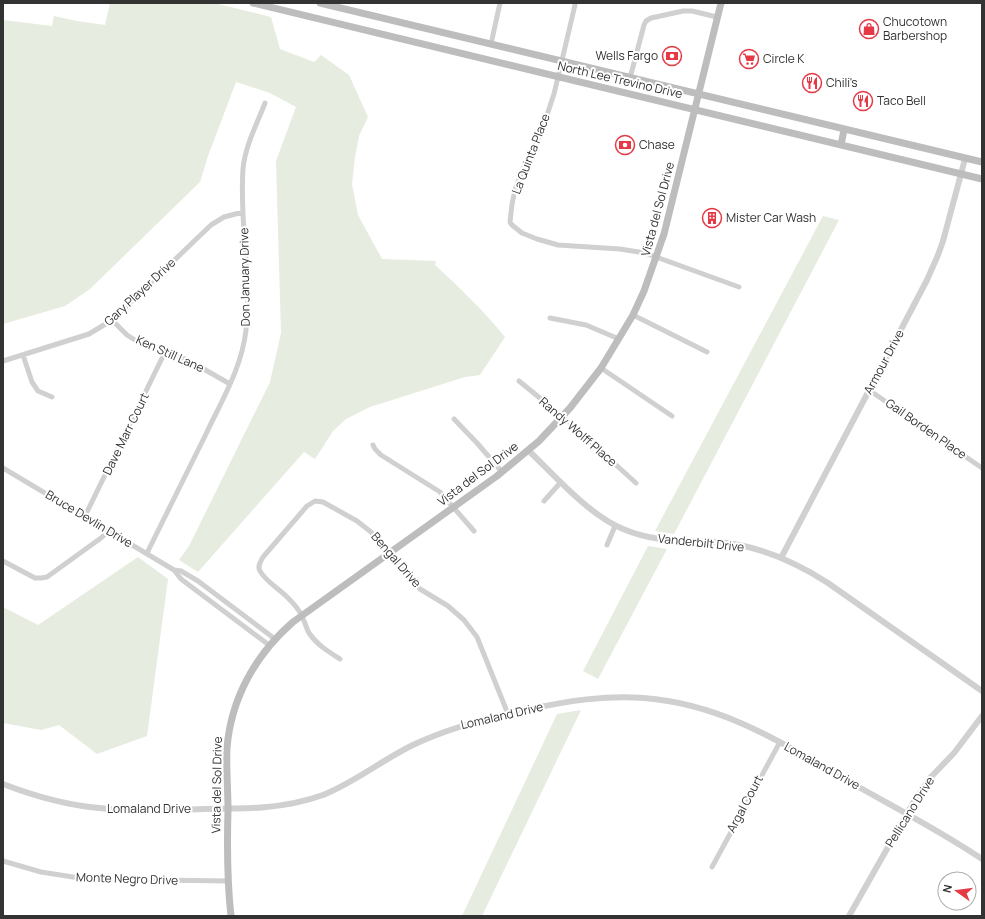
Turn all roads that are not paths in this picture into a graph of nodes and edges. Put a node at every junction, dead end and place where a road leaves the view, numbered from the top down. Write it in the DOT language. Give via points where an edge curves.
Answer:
graph roads {
  1 [pos="253,3"];
  2 [pos="320,3"];
  3 [pos="500,3"];
  4 [pos="721,3"];
  5 [pos="575,5"];
  6 [pos="717,17"];
  7 [pos="491,44"];
  8 [pos="562,61"];
  9 [pos="558,77"];
  10 [pos="630,78"];
  11 [pos="699,94"];
  12 [pos="265,103"];
  13 [pos="695,109"];
  14 [pos="844,130"];
  15 [pos="841,145"];
  16 [pos="965,159"];
  17 [pos="982,162"];
  18 [pos="961,174"];
  19 [pos="982,179"];
  20 [pos="243,212"];
  21 [pos="656,258"];
  22 [pos="739,287"];
  23 [pos="633,315"];
  24 [pos="550,318"];
  25 [pos="112,320"];
  26 [pos="619,339"];
  27 [pos="165,352"];
  28 [pos="707,352"];
  29 [pos="23,354"];
  30 [pos="3,361"];
  31 [pos="601,368"];
  32 [pos="519,381"];
  33 [pos="230,384"];
  34 [pos="869,390"];
  35 [pos="52,397"];
  36 [pos="562,416"];
  37 [pos="672,416"];
  38 [pos="454,419"];
  39 [pos="374,445"];
  40 [pos="528,450"];
  41 [pos="3,468"];
  42 [pos="982,468"];
  43 [pos="502,472"];
  44 [pos="561,482"];
  45 [pos="636,483"];
  46 [pos="544,501"];
  47 [pos="453,508"];
  48 [pos="85,516"];
  49 [pos="615,526"];
  50 [pos="108,530"];
  51 [pos="474,531"];
  52 [pos="607,545"];
  53 [pos="147,553"];
  54 [pos="390,553"];
  55 [pos="781,558"];
  56 [pos="3,561"];
  57 [pos="174,570"];
  58 [pos="302,616"];
  59 [pos="275,639"];
  60 [pos="269,645"];
  61 [pos="340,659"];
  62 [pos="982,691"];
  63 [pos="508,714"];
  64 [pos="982,716"];
  65 [pos="780,742"];
  66 [pos="3,784"];
  67 [pos="228,809"];
  68 [pos="906,814"];
  69 [pos="982,859"];
  70 [pos="3,861"];
  71 [pos="712,867"];
  72 [pos="229,881"];
  73 [pos="231,916"];
  74 [pos="849,916"];
  1 -- 9 [label="main road, North Lee Trevino Drive"];
  2 -- 7 [label="main road, North Lee Trevino Drive"];
  3 -- 7 [label="street"];
  4 -- 6 [label="main road, Vista del Sol Drive"];
  5 -- 8 [label="street, La Quinta Place"];
  6 -- 10 [label="street" via="683,11 646,21"];
  6 -- 11 [label="main road, Vista del Sol Drive"];
  7 -- 8 [label="main road, North Lee Trevino Drive"];
  8 -- 9 [label="street, La Quinta Place"];
  8 -- 10 [label="main road, North Lee Trevino Drive"];
  9 -- 13 [label="main road, North Lee Trevino Drive"];
  9 -- 21 [label="street, La Quinta Place" via="544,124 515,190 510,222 517,231 543,241 566,246 633,251"];
  10 -- 11 [label="main road, North Lee Trevino Drive"];
  11 -- 13 [label="main road, Vista del Sol Drive"];
  11 -- 14 [label="main road, North Lee Trevino Drive"];
  12 -- 20 [label="street, Don January Drive" via="245,157"];
  13 -- 15 [label="main road, North Lee Trevino Drive"];
  13 -- 21 [label="main road, Vista del Sol Drive"];
  14 -- 15 [label="main road"];
  14 -- 16 [label="main road, North Lee Trevino Drive"];
  15 -- 18 [label="main road, North Lee Trevino Drive"];
  16 -- 17 [label="main road, North Lee Trevino Drive"];
  16 -- 18 [label="street, Armour Drive"];
  18 -- 19 [label="main road, North Lee Trevino Drive"];
  18 -- 34 [label="street, Armour Drive" via="938,255"];
  20 -- 25 [label="street, Gary Player Drive" via="224,217 211,225"];
  20 -- 33 [label="street, Don January Drive" via="248,307 243,352"];
  21 -- 22 [label="street, La Quinta Place"];
  21 -- 23 [label="main road, Vista del Sol Drive"];
  23 -- 26 [label="main road, Vista del Sol Drive"];
  23 -- 28 [label="street"];
  24 -- 26 [label="street" via="586,325"];
  25 -- 27 [label="street, Ken Still Lane" via="138,342"];
  25 -- 29 [label="street, Gary Player Drive" via="89,334"];
  26 -- 31 [label="main road, Vista del Sol Drive"];
  27 -- 33 [label="street, Ken Still Lane" via="188,360"];
  27 -- 48 [label="street, Dave Marr Court"];
  29 -- 30 [label="street, Gary Player Drive"];
  29 -- 35 [label="street" via="32,382 38,391"];
  31 -- 36 [label="main road, Vista del Sol Drive"];
  31 -- 37 [label="street"];
  32 -- 36 [label="street, Randy Wolff Place"];
  33 -- 53 [label="street, Don January Drive"];
  34 -- 42 [label="street, Gail Borden Place"];
  34 -- 55 [label="street, Armour Drive"];
  36 -- 40 [label="main road, Vista del Sol Drive"];
  36 -- 45 [label="street, Randy Wolff Place"];
  38 -- 43 [label="street"];
  39 -- 47 [label="street" via="381,455 440,492"];
  40 -- 43 [label="main road, Vista del Sol Drive"];
  40 -- 44 [label="street, Vanderbilt Drive"];
  41 -- 48 [label="street, Bruce Devlin Drive"];
  43 -- 47 [label="main road, Vista del Sol Drive"];
  44 -- 46 [label="street"];
  44 -- 49 [label="street, Vanderbilt Drive" via="592,511"];
  47 -- 51 [label="street"];
  47 -- 54 [label="main road, Vista del Sol Drive"];
  48 -- 50 [label="street, Bruce Devlin Drive"];
  49 -- 52 [label="street"];
  49 -- 55 [label="street, Vanderbilt Drive" via="667,541 734,544"];
  50 -- 53 [label="street, Bruce Devlin Drive"];
  50 -- 56 [label="street" via="101,538 47,577 35,578"];
  53 -- 57 [label="street, Bruce Devlin Drive"];
  54 -- 58 [label="main road, Vista del Sol Drive"];
  54 -- 58 [label="street, Bengal Drive" via="372,532 357,522 322,502 311,503 263,557 259,566 264,577 290,599"];
  54 -- 63 [label="street, Bengal Drive" via="420,589 456,612 473,631"];
  55 -- 62 [label="street, Vanderbilt Drive" via="828,582"];
  57 -- 59 [label="street, Bruce Devlin Drive" via="181,571 198,581"];
  57 -- 60 [label="street, Bruce Devlin Drive" via="181,579"];
  58 -- 59 [label="main road, Vista del Sol Drive"];
  58 -- 61 [label="street, Bengal Drive" via="315,641"];
  59 -- 60 [label="main road, Vista del Sol Drive"];
  60 -- 67 [label="main road, Vista del Sol Drive" via="247,678 235,706 227,759"];
  63 -- 65 [label="street, Lomaland Drive" via="583,699 645,698 706,710 741,722"];
  63 -- 67 [label="street, Lomaland Drive" via="462,725 420,742 324,794 280,806"];
  64 -- 68 [label="street, Pellicano Drive" via="930,778"];
  65 -- 68 [label="street, Lomaland Drive"];
  65 -- 71 [label="street, Argal Court"];
  66 -- 67 [label="street, Lomaland Drive" via="63,803 97,808"];
  67 -- 72 [label="main road, Vista del Sol Drive"];
  68 -- 69 [label="street, Lomaland Drive"];
  68 -- 74 [label="street, Pellicano Drive"];
  70 -- 72 [label="street, Monte Negro Drive" via="41,872 86,879"];
  72 -- 73 [label="main road, Vista del Sol Drive"];
}
